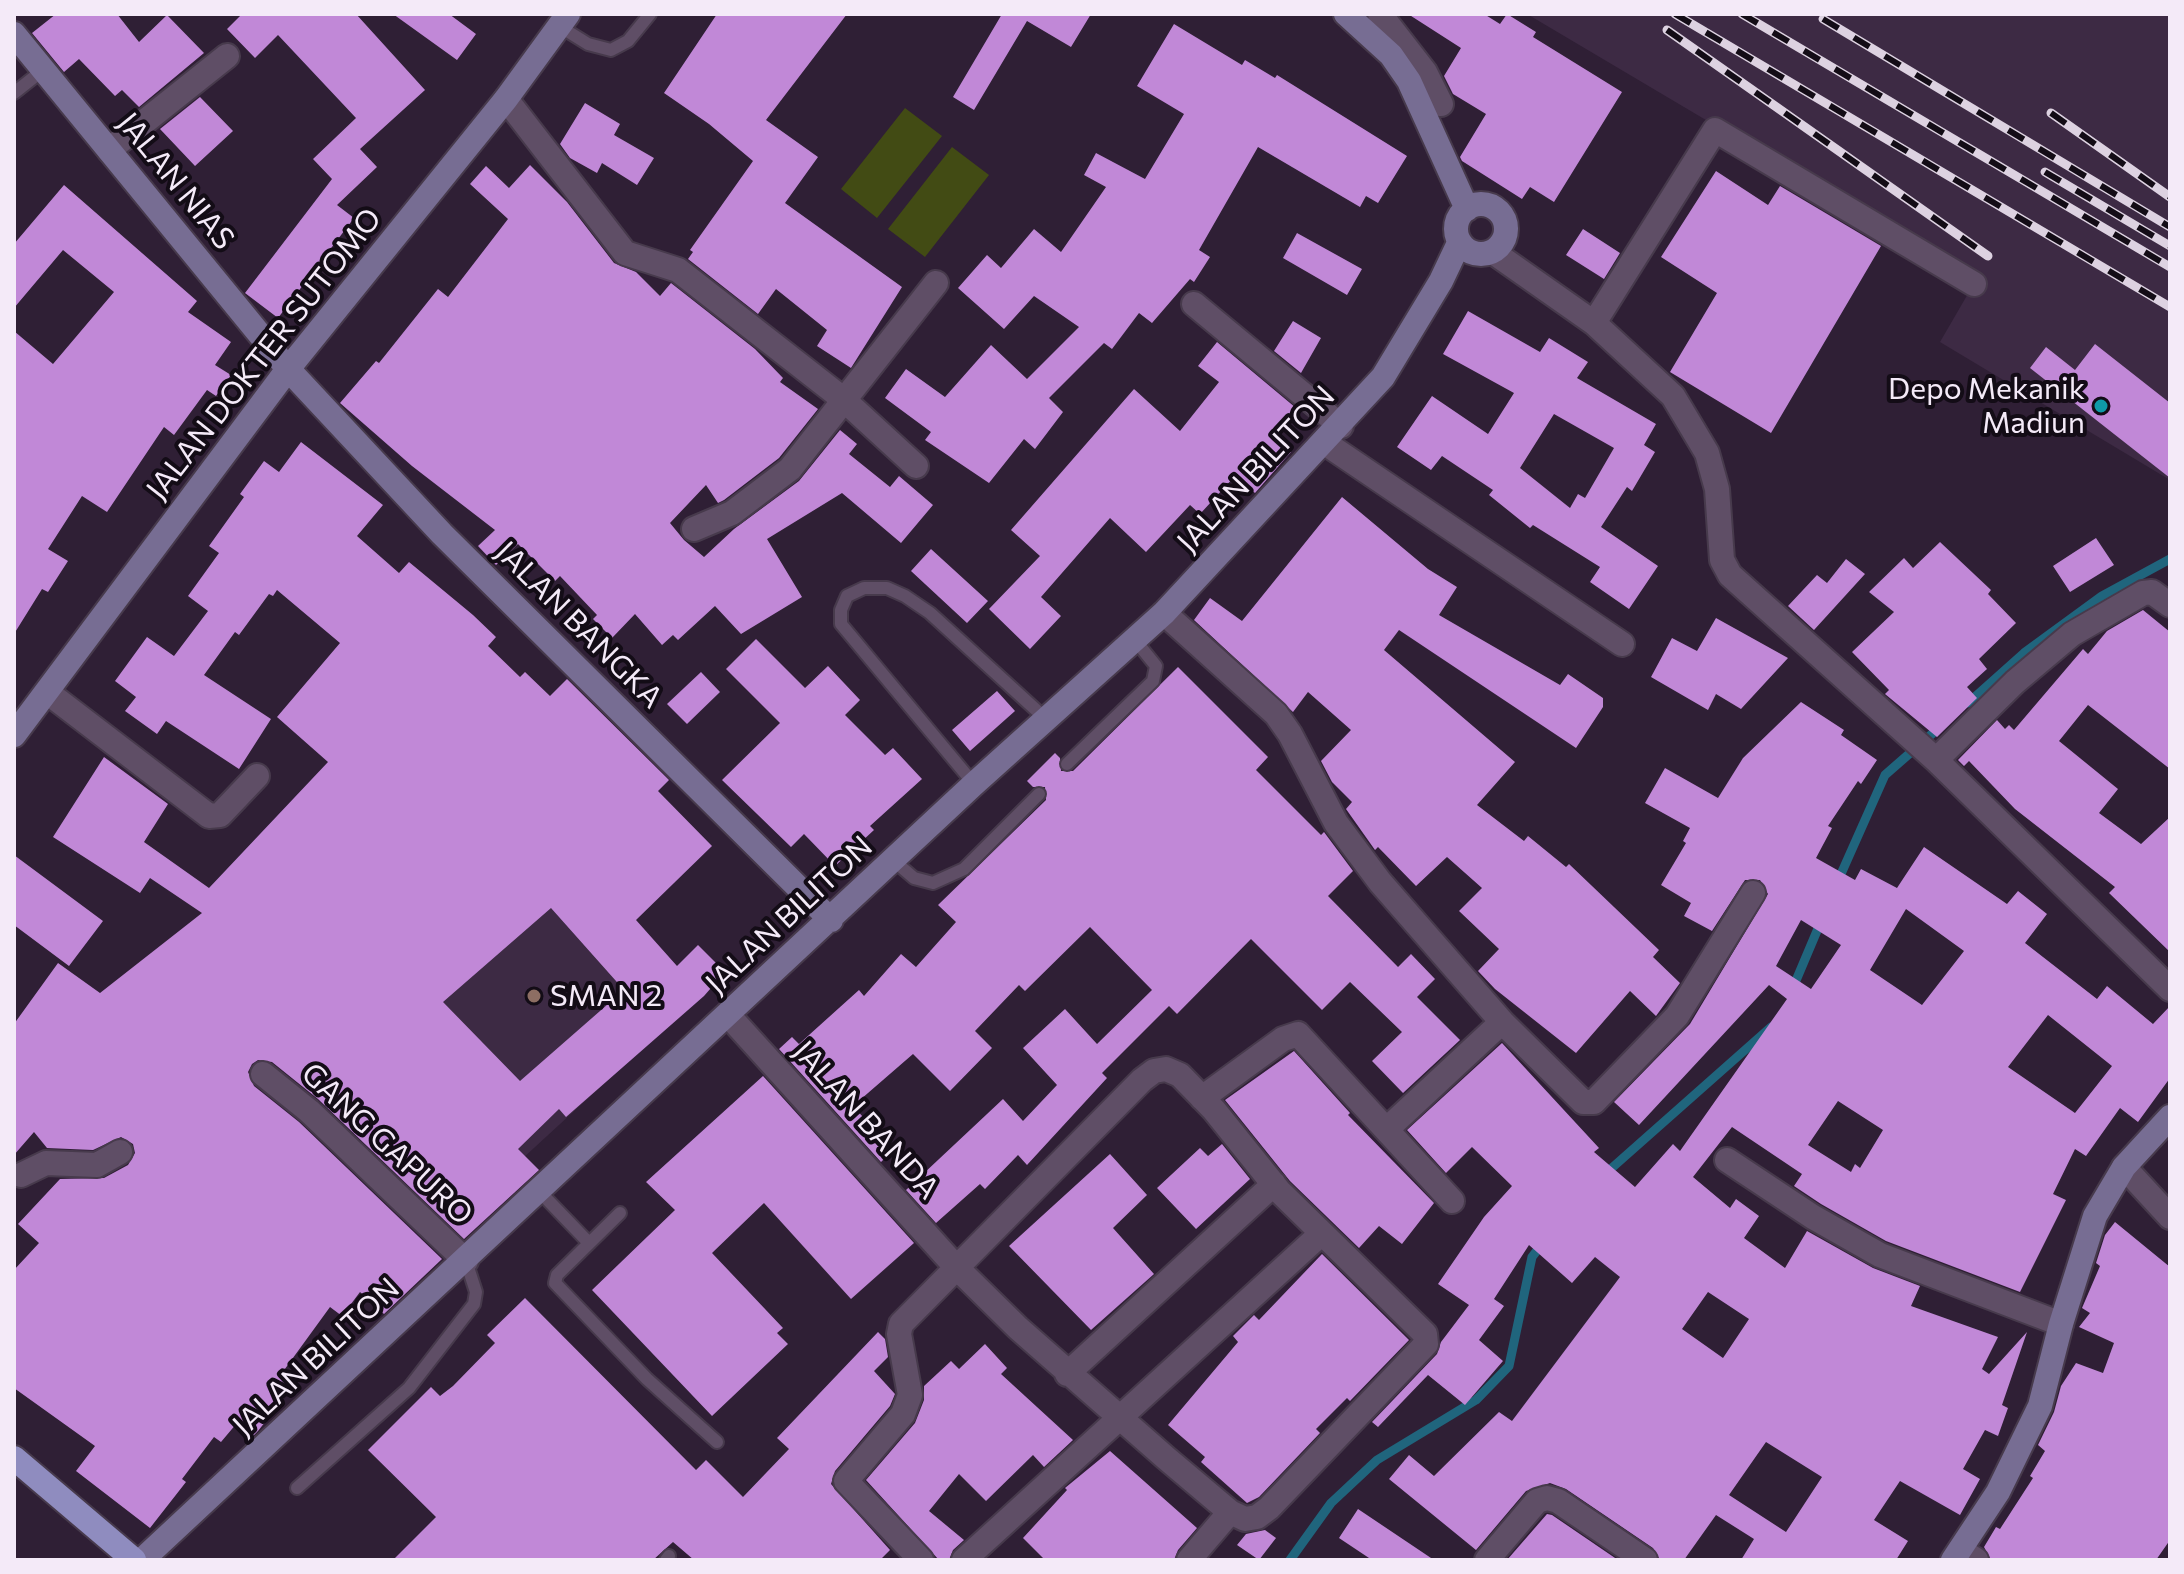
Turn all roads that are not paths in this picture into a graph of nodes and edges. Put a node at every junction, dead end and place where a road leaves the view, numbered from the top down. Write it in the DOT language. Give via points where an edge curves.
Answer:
graph roads {
  1 [pos="650,14"];
  2 [pos="1346,14"];
  3 [pos="1380,14"];
  4 [pos="563,20"];
  5 [pos="14,34"];
  6 [pos="227,56"];
  7 [pos="43,70"];
  8 [pos="14,93"];
  9 [pos="506,99"];
  10 [pos="1441,104"];
  11 [pos="109,150"];
  12 [pos="1470,207"];
  13 [pos="1464,247"];
  14 [pos="1503,252"];
  15 [pos="936,283"];
  16 [pos="1974,284"];
  17 [pos="1194,304"];
  18 [pos="1594,323"];
  19 [pos="288,369"];
  20 [pos="843,399"];
  21 [pos="1333,434"];
  22 [pos="916,466"];
  23 [pos="694,529"];
  24 [pos="2167,600"];
  25 [pos="1164,613"];
  26 [pos="1135,640"];
  27 [pos="1622,644"];
  28 [pos="47,692"];
  29 [pos="1046,719"];
  30 [pos="14,735"];
  31 [pos="1935,760"];
  32 [pos="1067,764"];
  33 [pos="257,776"];
  34 [pos="974,784"];
  35 [pos="1039,794"];
  36 [pos="893,860"];
  37 [pos="1753,893"];
  38 [pos="831,920"];
  39 [pos="2170,989"];
  40 [pos="729,1016"];
  41 [pos="1502,1022"];
  42 [pos="263,1074"];
  43 [pos="1202,1098"];
  44 [pos="2170,1117"];
  45 [pos="1387,1129"];
  46 [pos="120,1152"];
  47 [pos="1727,1160"];
  48 [pos="2124,1167"];
  49 [pos="24,1171"];
  50 [pos="1274,1184"];
  51 [pos="540,1192"];
  52 [pos="1452,1201"];
  53 [pos="620,1213"];
  54 [pos="2170,1217"];
  55 [pos="1322,1233"];
  56 [pos="589,1243"];
  57 [pos="466,1261"];
  58 [pos="956,1267"];
  59 [pos="2061,1324"];
  60 [pos="1067,1374"];
  61 [pos="1120,1418"];
  62 [pos="717,1442"];
  63 [pos="14,1458"];
  64 [pos="297,1488"];
  65 [pos="1230,1512"];
  66 [pos="1963,1557"];
  67 [pos="134,1560"];
  68 [pos="142,1560"];
  69 [pos="921,1560"];
  70 [pos="964,1560"];
  71 [pos="1189,1560"];
  72 [pos="1487,1560"];
  73 [pos="1645,1560"];
  1 -- 4 [label="lane" via="628,41 611,50 588,44"];
  2 -- 12 [label="street" via="1391,55 1409,81"];
  3 -- 10 [label="street" via="1425,72"];
  4 -- 9 [label="street, JALAN DOKTER SUTOMO"];
  5 -- 7 [label="street, JALAN NIAS"];
  6 -- 11 [label="street"];
  7 -- 8 [label="lane"];
  7 -- 11 [label="street, JALAN NIAS"];
  9 -- 19 [label="street, JALAN DOKTER SUTOMO"];
  9 -- 20 [label="street" via="625,253 678,270"];
  11 -- 19 [label="street, JALAN NIAS"];
  12 -- 13 [label="street" via="1455,228"];
  12 -- 14 [label="street" via="1488,205 1500,213 1506,227"];
  13 -- 14 [label="street" via="1481,255"];
  13 -- 21 [label="street, JALAN BILITON" via="1383,377"];
  14 -- 18 [label="street"];
  15 -- 20 [label="street"];
  16 -- 18 [label="street" via="1715,130"];
  17 -- 21 [label="street"];
  18 -- 31 [label="street" via="1673,396 1707,453 1717,489 1719,544 1730,575"];
  19 -- 28 [label="street, JALAN DOKTER SUTOMO"];
  19 -- 38 [label="street, JALAN BANGKA" via="442,534"];
  20 -- 22 [label="street"];
  20 -- 23 [label="street" via="790,469 732,513"];
  21 -- 25 [label="street, JALAN BILITON"];
  21 -- 27 [label="street"];
  24 -- 31 [label="street" via="2143,593 2072,634"];
  25 -- 26 [label="street, JALAN BILITON"];
  25 -- 41 [label="street" via="1276,714 1320,796 1363,860"];
  26 -- 29 [label="street, JALAN BILITON"];
  26 -- 32 [label="lane" via="1156,666 1153,681"];
  28 -- 30 [label="street, JALAN DOKTER SUTOMO"];
  28 -- 33 [label="street" via="209,816 220,815"];
  29 -- 34 [label="street, JALAN BILITON"];
  29 -- 34 [label="lane" via="905,596 887,588 864,588 847,596 841,624"];
  31 -- 39 [label="street"];
  34 -- 36 [label="street, JALAN BILITON"];
  35 -- 36 [label="lane" via="964,869 933,883 914,878"];
  36 -- 38 [label="street, JALAN BILITON"];
  37 -- 41 [label="street" via="1677,1016 1594,1102 1575,1096"];
  38 -- 40 [label="street, JALAN BILITON"];
  40 -- 51 [label="street, JALAN BILITON"];
  40 -- 58 [label="street, JALAN BANDA"];
  41 -- 45 [label="street"];
  42 -- 57 [label="street, GANG GAPURO"];
  43 -- 45 [label="street" via="1283,1039 1298,1034"];
  43 -- 50 [label="street"];
  43 -- 58 [label="street" via="1180,1075 1154,1071"];
  44 -- 48 [label="street"];
  45 -- 52 [label="street"];
  46 -- 49 [label="street" via="97,1165 46,1163"];
  47 -- 59 [label="street" via="1880,1255"];
  48 -- 54 [label="street"];
  48 -- 59 [label="street" via="2095,1216"];
  50 -- 55 [label="street"];
  50 -- 60 [label="street"];
  51 -- 56 [label="lane"];
  51 -- 57 [label="street, JALAN BILITON"];
  53 -- 56 [label="lane"];
  55 -- 61 [label="street"];
  55 -- 65 [label="street" via="1425,1334 1426,1344 1269,1508 1245,1519"];
  56 -- 62 [label="lane" via="555,1283 647,1379"];
  57 -- 64 [label="lane" via="477,1297 474,1304 409,1388"];
  57 -- 68 [label="street, JALAN BILITON"];
  58 -- 60 [label="street, JALAN BANDA"];
  58 -- 69 [label="street" via="901,1324 910,1395 903,1414 846,1481"];
  59 -- 66 [label="street" via="2040,1406"];
  60 -- 61 [label="street, JALAN BANDA"];
  61 -- 65 [label="street, JALAN BANDA"];
  61 -- 70 [label="street"];
  63 -- 67 [label="main road"];
  65 -- 71 [label="street"];
  72 -- 73 [label="street" via="1537,1501 1547,1498"];
}
